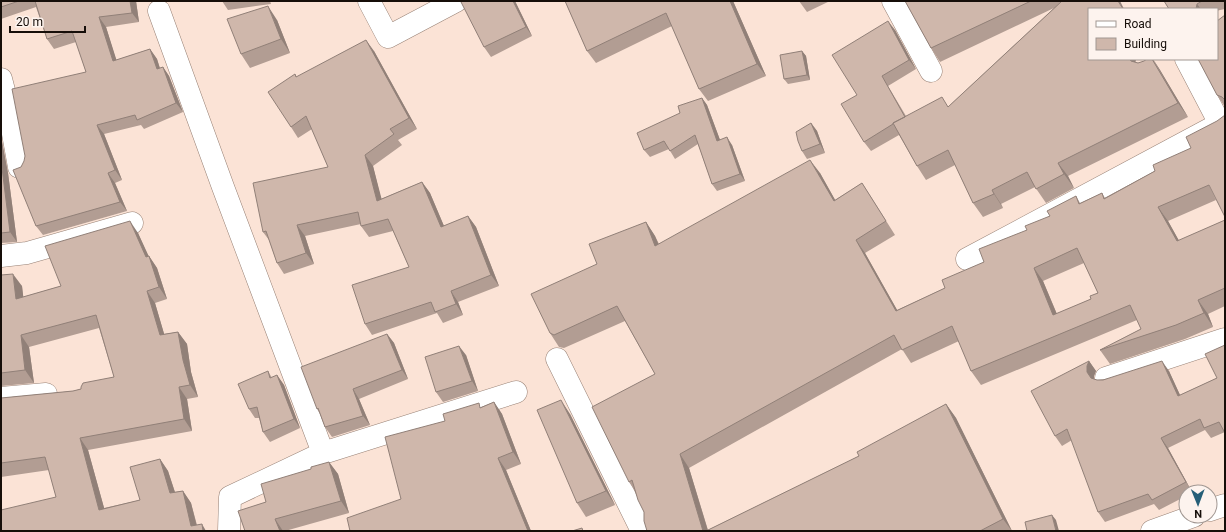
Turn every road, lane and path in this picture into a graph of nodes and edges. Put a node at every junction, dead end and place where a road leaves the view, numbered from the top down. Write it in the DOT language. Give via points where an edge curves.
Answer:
graph roads {
  1 [pos="369,1"];
  2 [pos="456,1"];
  3 [pos="893,1"];
  4 [pos="159,11"];
  5 [pos="1187,60"];
  6 [pos="931,71"];
  7 [pos="1,79"];
  8 [pos="5,106"];
  9 [pos="1222,122"];
  10 [pos="19,167"];
  11 [pos="132,223"];
  12 [pos="1,256"];
  13 [pos="967,259"];
  14 [pos="1225,339"];
  15 [pos="556,359"];
  16 [pos="1106,378"];
  17 [pos="516,392"];
  18 [pos="64,393"];
  19 [pos="1,398"];
  20 [pos="323,453"];
  21 [pos="1178,522"];
  22 [pos="229,531"];
  23 [pos="642,531"];
  24 [pos="1152,531"];
  1 -- 2 [label="street" via="388,37"];
  3 -- 6 [label="street"];
  4 -- 20 [label="street"];
  5 -- 9 [label="street"];
  7 -- 8 [label="street"];
  8 -- 10 [label="street"];
  9 -- 13 [label="street"];
  11 -- 12 [label="street" via="27,253"];
  14 -- 16 [label="street"];
  15 -- 23 [label="street"];
  17 -- 20 [label="street"];
  18 -- 19 [label="street"];
  20 -- 22 [label="street" via="230,497"];
  21 -- 24 [label="street"];
}
